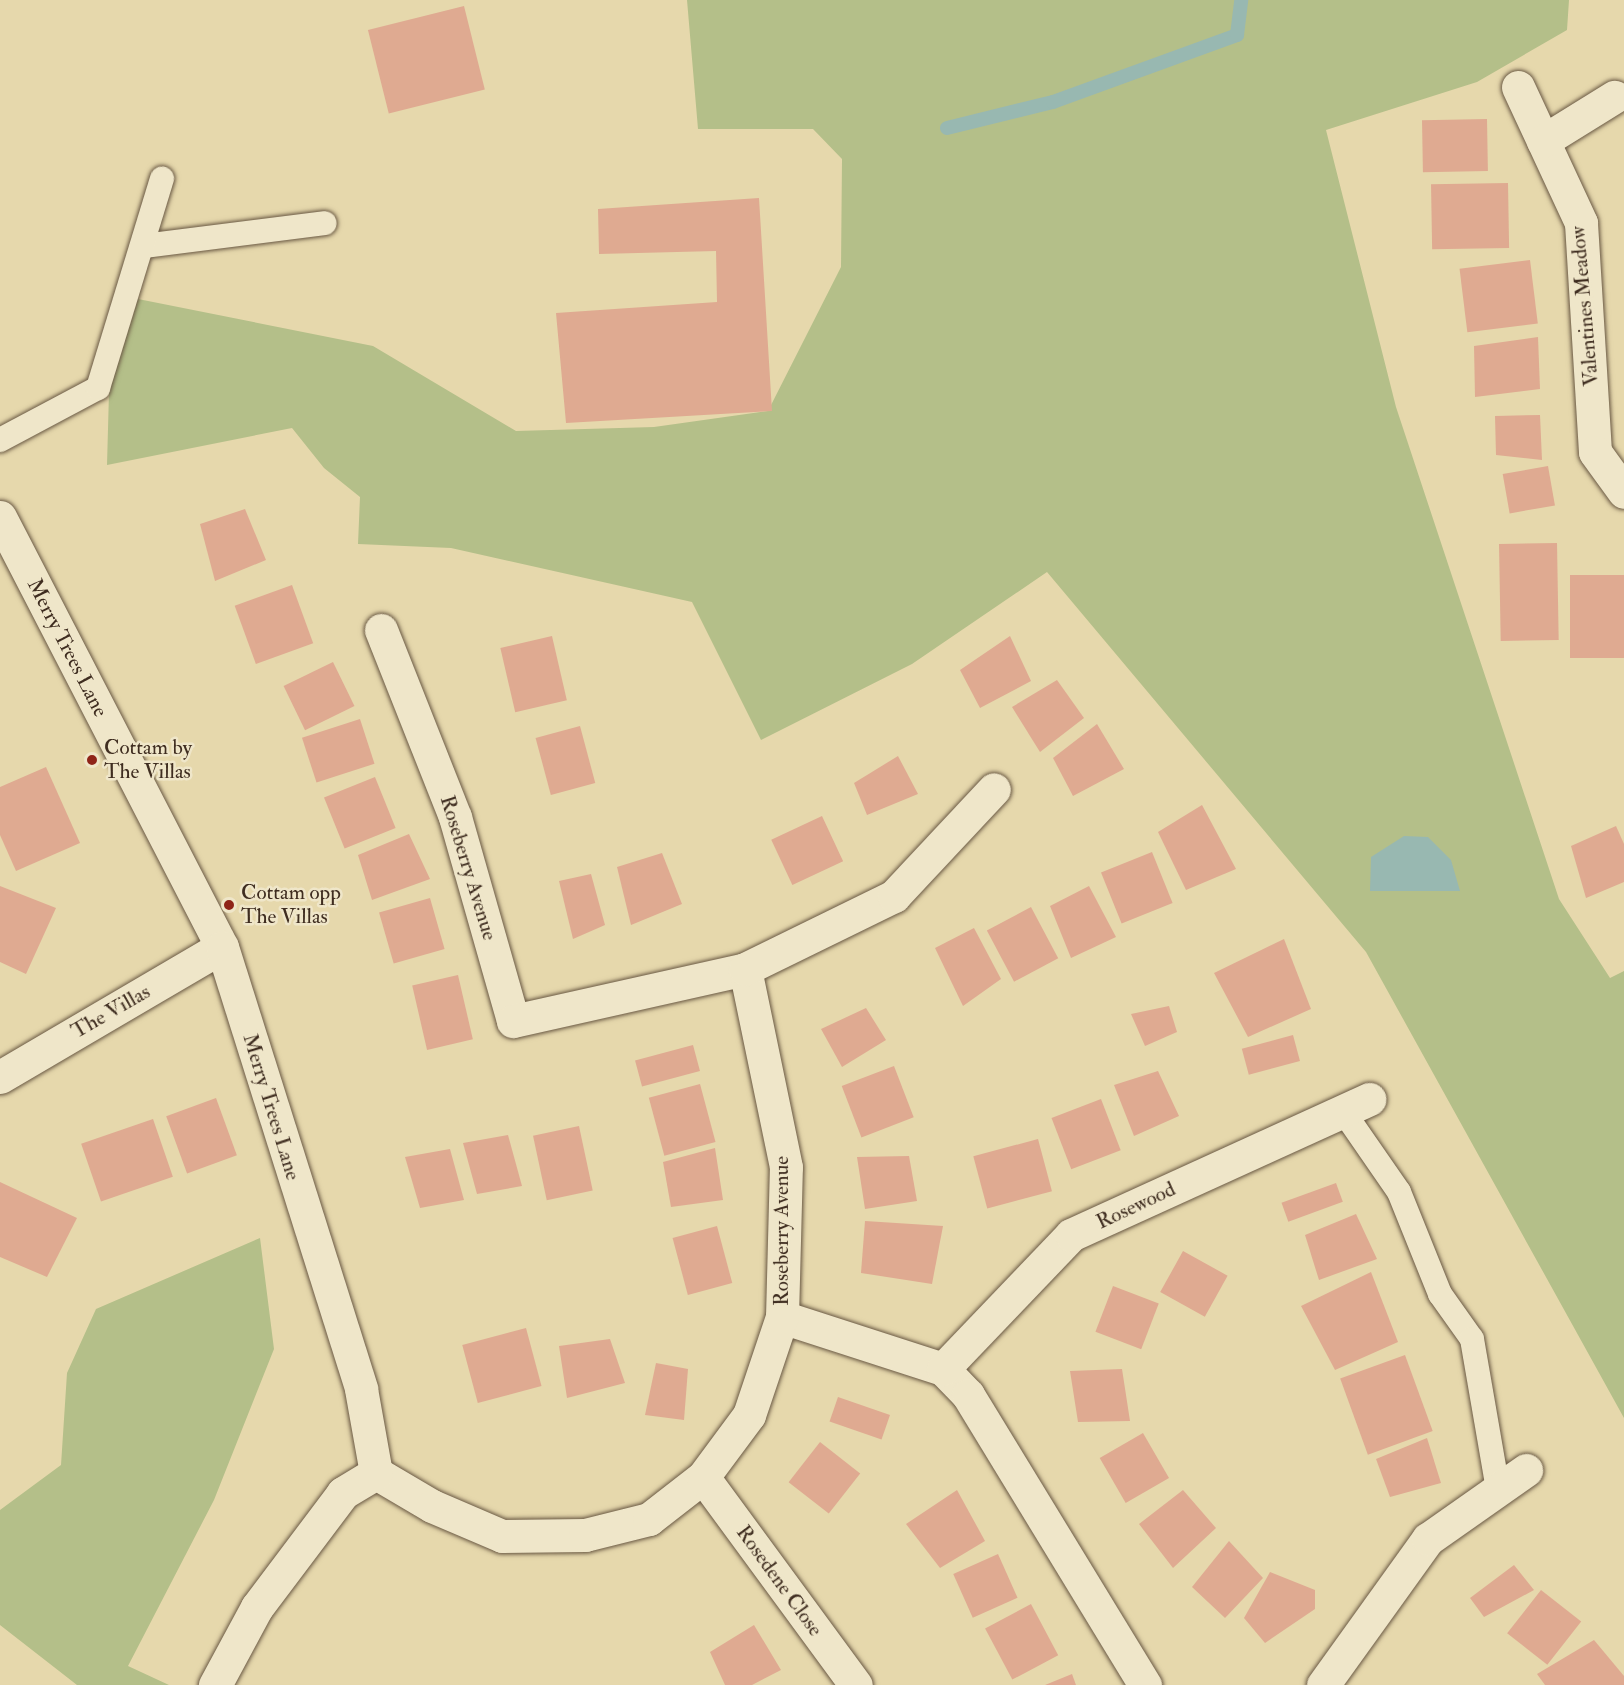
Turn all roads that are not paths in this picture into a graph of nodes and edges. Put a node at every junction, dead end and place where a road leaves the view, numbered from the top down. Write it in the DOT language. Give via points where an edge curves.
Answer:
graph roads {
  1 [pos="1518,87"];
  2 [pos="1614,97"];
  3 [pos="1543,141"];
  4 [pos="162,179"];
  5 [pos="325,223"];
  6 [pos="144,246"];
  7 [pos="0,440"];
  8 [pos="1624,492"];
  9 [pos="0,517"];
  10 [pos="381,630"];
  11 [pos="994,789"];
  12 [pos="222,947"];
  13 [pos="745,969"];
  14 [pos="0,1077"];
  15 [pos="1356,1105"];
  16 [pos="782,1317"];
  17 [pos="943,1369"];
  18 [pos="1526,1470"];
  19 [pos="376,1473"];
  20 [pos="703,1478"];
  21 [pos="1498,1490"];
  22 [pos="215,1685"];
  23 [pos="856,1685"];
  24 [pos="1145,1685"];
  25 [pos="1323,1685"];
  1 -- 3 [label="street, Valentines Meadow"];
  2 -- 3 [label="street"];
  3 -- 8 [label="street, Valentines Meadow" via="1581,223 1595,452"];
  4 -- 6 [label="lane"];
  5 -- 6 [label="lane"];
  6 -- 7 [label="lane" via="98,388"];
  9 -- 12 [label="street, Merry Trees Lane"];
  10 -- 13 [label="street, Roseberry Avenue" via="455,817 513,1021"];
  11 -- 13 [label="street, Roseberry Avenue" via="894,896"];
  12 -- 14 [label="street, The Villas"];
  12 -- 19 [label="street, Merry Trees Lane" via="361,1389"];
  13 -- 16 [label="street, Roseberry Avenue" via="786,1167"];
  15 -- 17 [label="street, Rosewood" via="1071,1235"];
  15 -- 21 [label="lane" via="1399,1192 1440,1294 1472,1339"];
  16 -- 17 [label="street"];
  16 -- 20 [label="street, Roseberry Avenue" via="749,1415"];
  17 -- 24 [label="street" via="968,1395"];
  18 -- 21 [label="street"];
  19 -- 20 [label="street, Roseberry Avenue" via="432,1506 502,1536 585,1535 649,1519"];
  19 -- 22 [label="street" via="336,1503 257,1607"];
  20 -- 23 [label="street, Rosedene Close"];
  21 -- 25 [label="street" via="1428,1539"];
}
